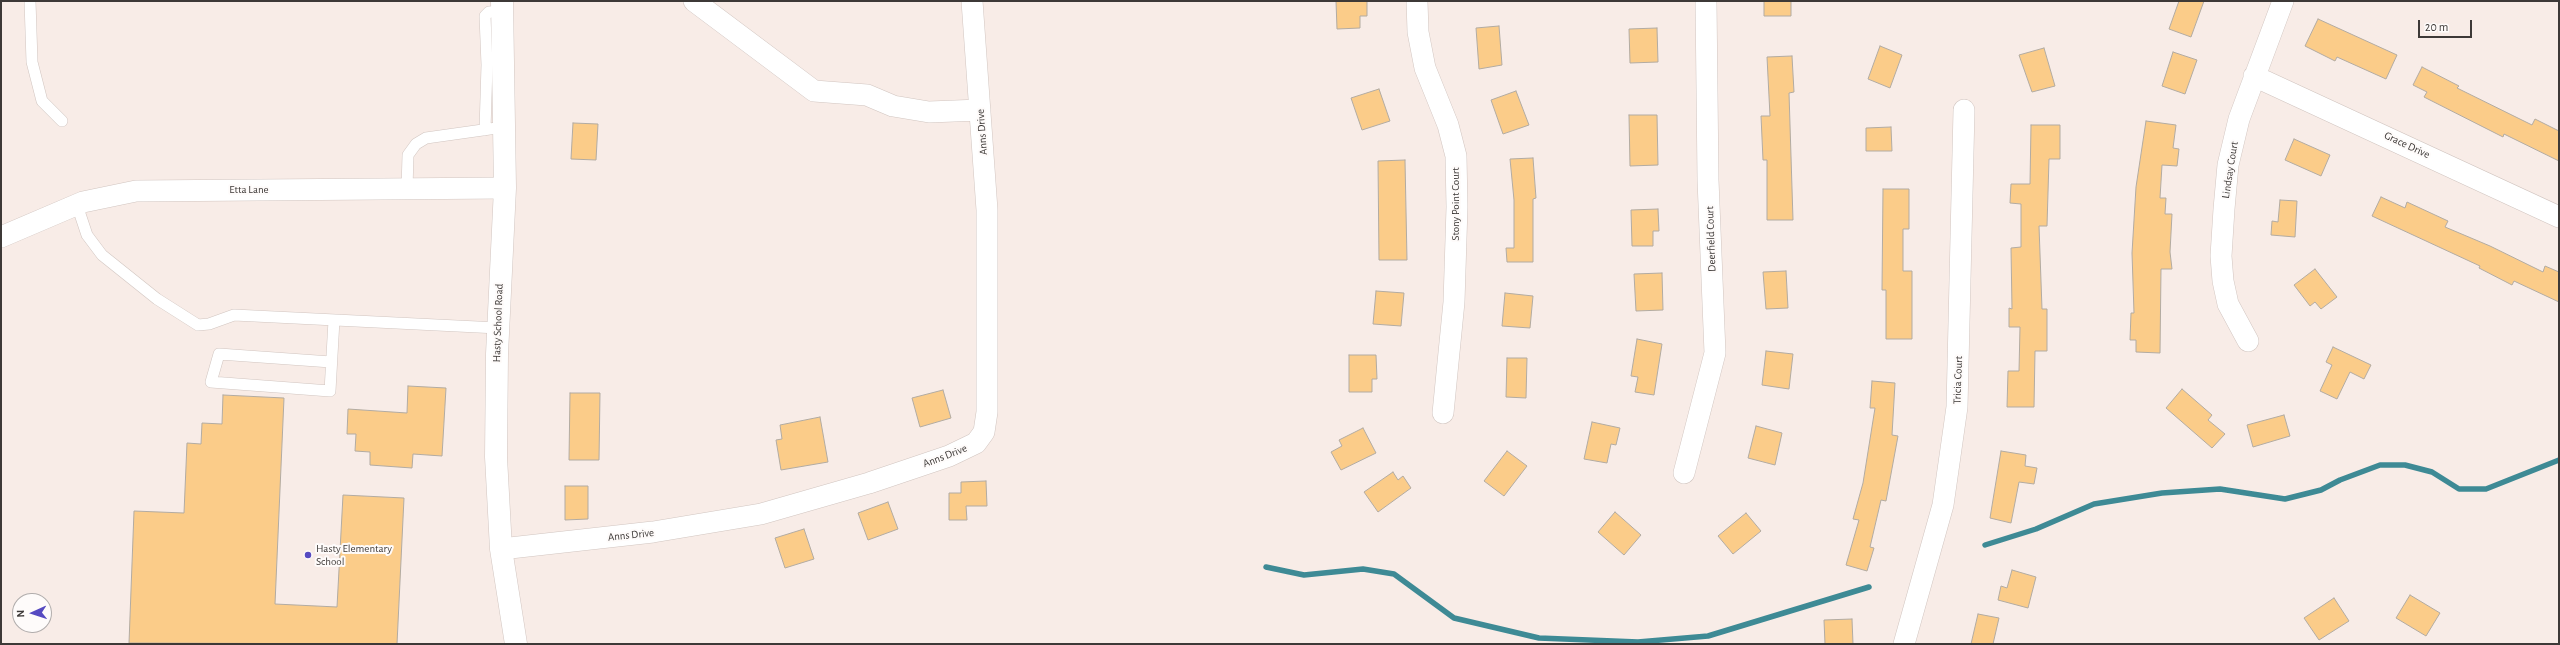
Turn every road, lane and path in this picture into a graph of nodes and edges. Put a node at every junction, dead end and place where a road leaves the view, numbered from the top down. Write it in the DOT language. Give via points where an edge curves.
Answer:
graph roads {
  1 [pos="30,1"];
  2 [pos="694,1"];
  3 [pos="972,1"];
  4 [pos="1417,1"];
  5 [pos="1706,1"];
  6 [pos="2283,1"];
  7 [pos="503,6"];
  8 [pos="2254,76"];
  9 [pos="980,110"];
  10 [pos="1964,110"];
  11 [pos="62,121"];
  12 [pos="495,128"];
  13 [pos="505,188"];
  14 [pos="407,189"];
  15 [pos="77,205"];
  16 [pos="2559,217"];
  17 [pos="1,238"];
  18 [pos="334,320"];
  19 [pos="498,328"];
  20 [pos="2248,341"];
  21 [pos="331,362"];
  22 [pos="1443,413"];
  23 [pos="1684,473"];
  24 [pos="501,549"];
  25 [pos="516,644"];
  26 [pos="1904,644"];
  1 -- 11 [label="lane" via="32,62 42,101"];
  2 -- 9 [label="street" via="814,91 867,95 893,106 929,112"];
  3 -- 9 [label="street, Anns Drive"];
  4 -- 22 [label="street, Stony Point Court" via="1418,32 1425,68 1448,125 1456,156 1454,302"];
  5 -- 23 [label="street, Deerfield Court" via="1708,180 1715,353"];
  6 -- 8 [label="street, Lindsay Court"];
  7 -- 12 [label="street, Hasty School Road"];
  8 -- 16 [label="street, Grace Drive"];
  8 -- 20 [label="street, Lindsay Court" via="2239,119 2228,164 2221,256 2228,304"];
  9 -- 24 [label="street, Anns Drive" via="988,210 988,378 984,432 976,443 949,456 877,480 761,514 653,532"];
  10 -- 26 [label="street, Tricia Court" via="1957,407 1943,505"];
  12 -- 13 [label="street, Hasty School Road"];
  12 -- 14 [label="lane" via="426,138 416,144 408,155"];
  13 -- 14 [label="street, Etta Lane"];
  13 -- 19 [label="street, Hasty School Road"];
  14 -- 15 [label="street, Etta Lane" via="136,191"];
  15 -- 17 [label="street, Etta Lane"];
  15 -- 18 [label="lane" via="87,235 102,255 157,299 198,324 209,324 234,315"];
  18 -- 19 [label="lane"];
  18 -- 21 [label="lane"];
  19 -- 24 [label="street, Hasty School Road" via="496,457"];
  21 -- 21 [label="lane" via="220,354 211,382 330,391"];
  24 -- 25 [label="street, Hasty School Road"];
}
